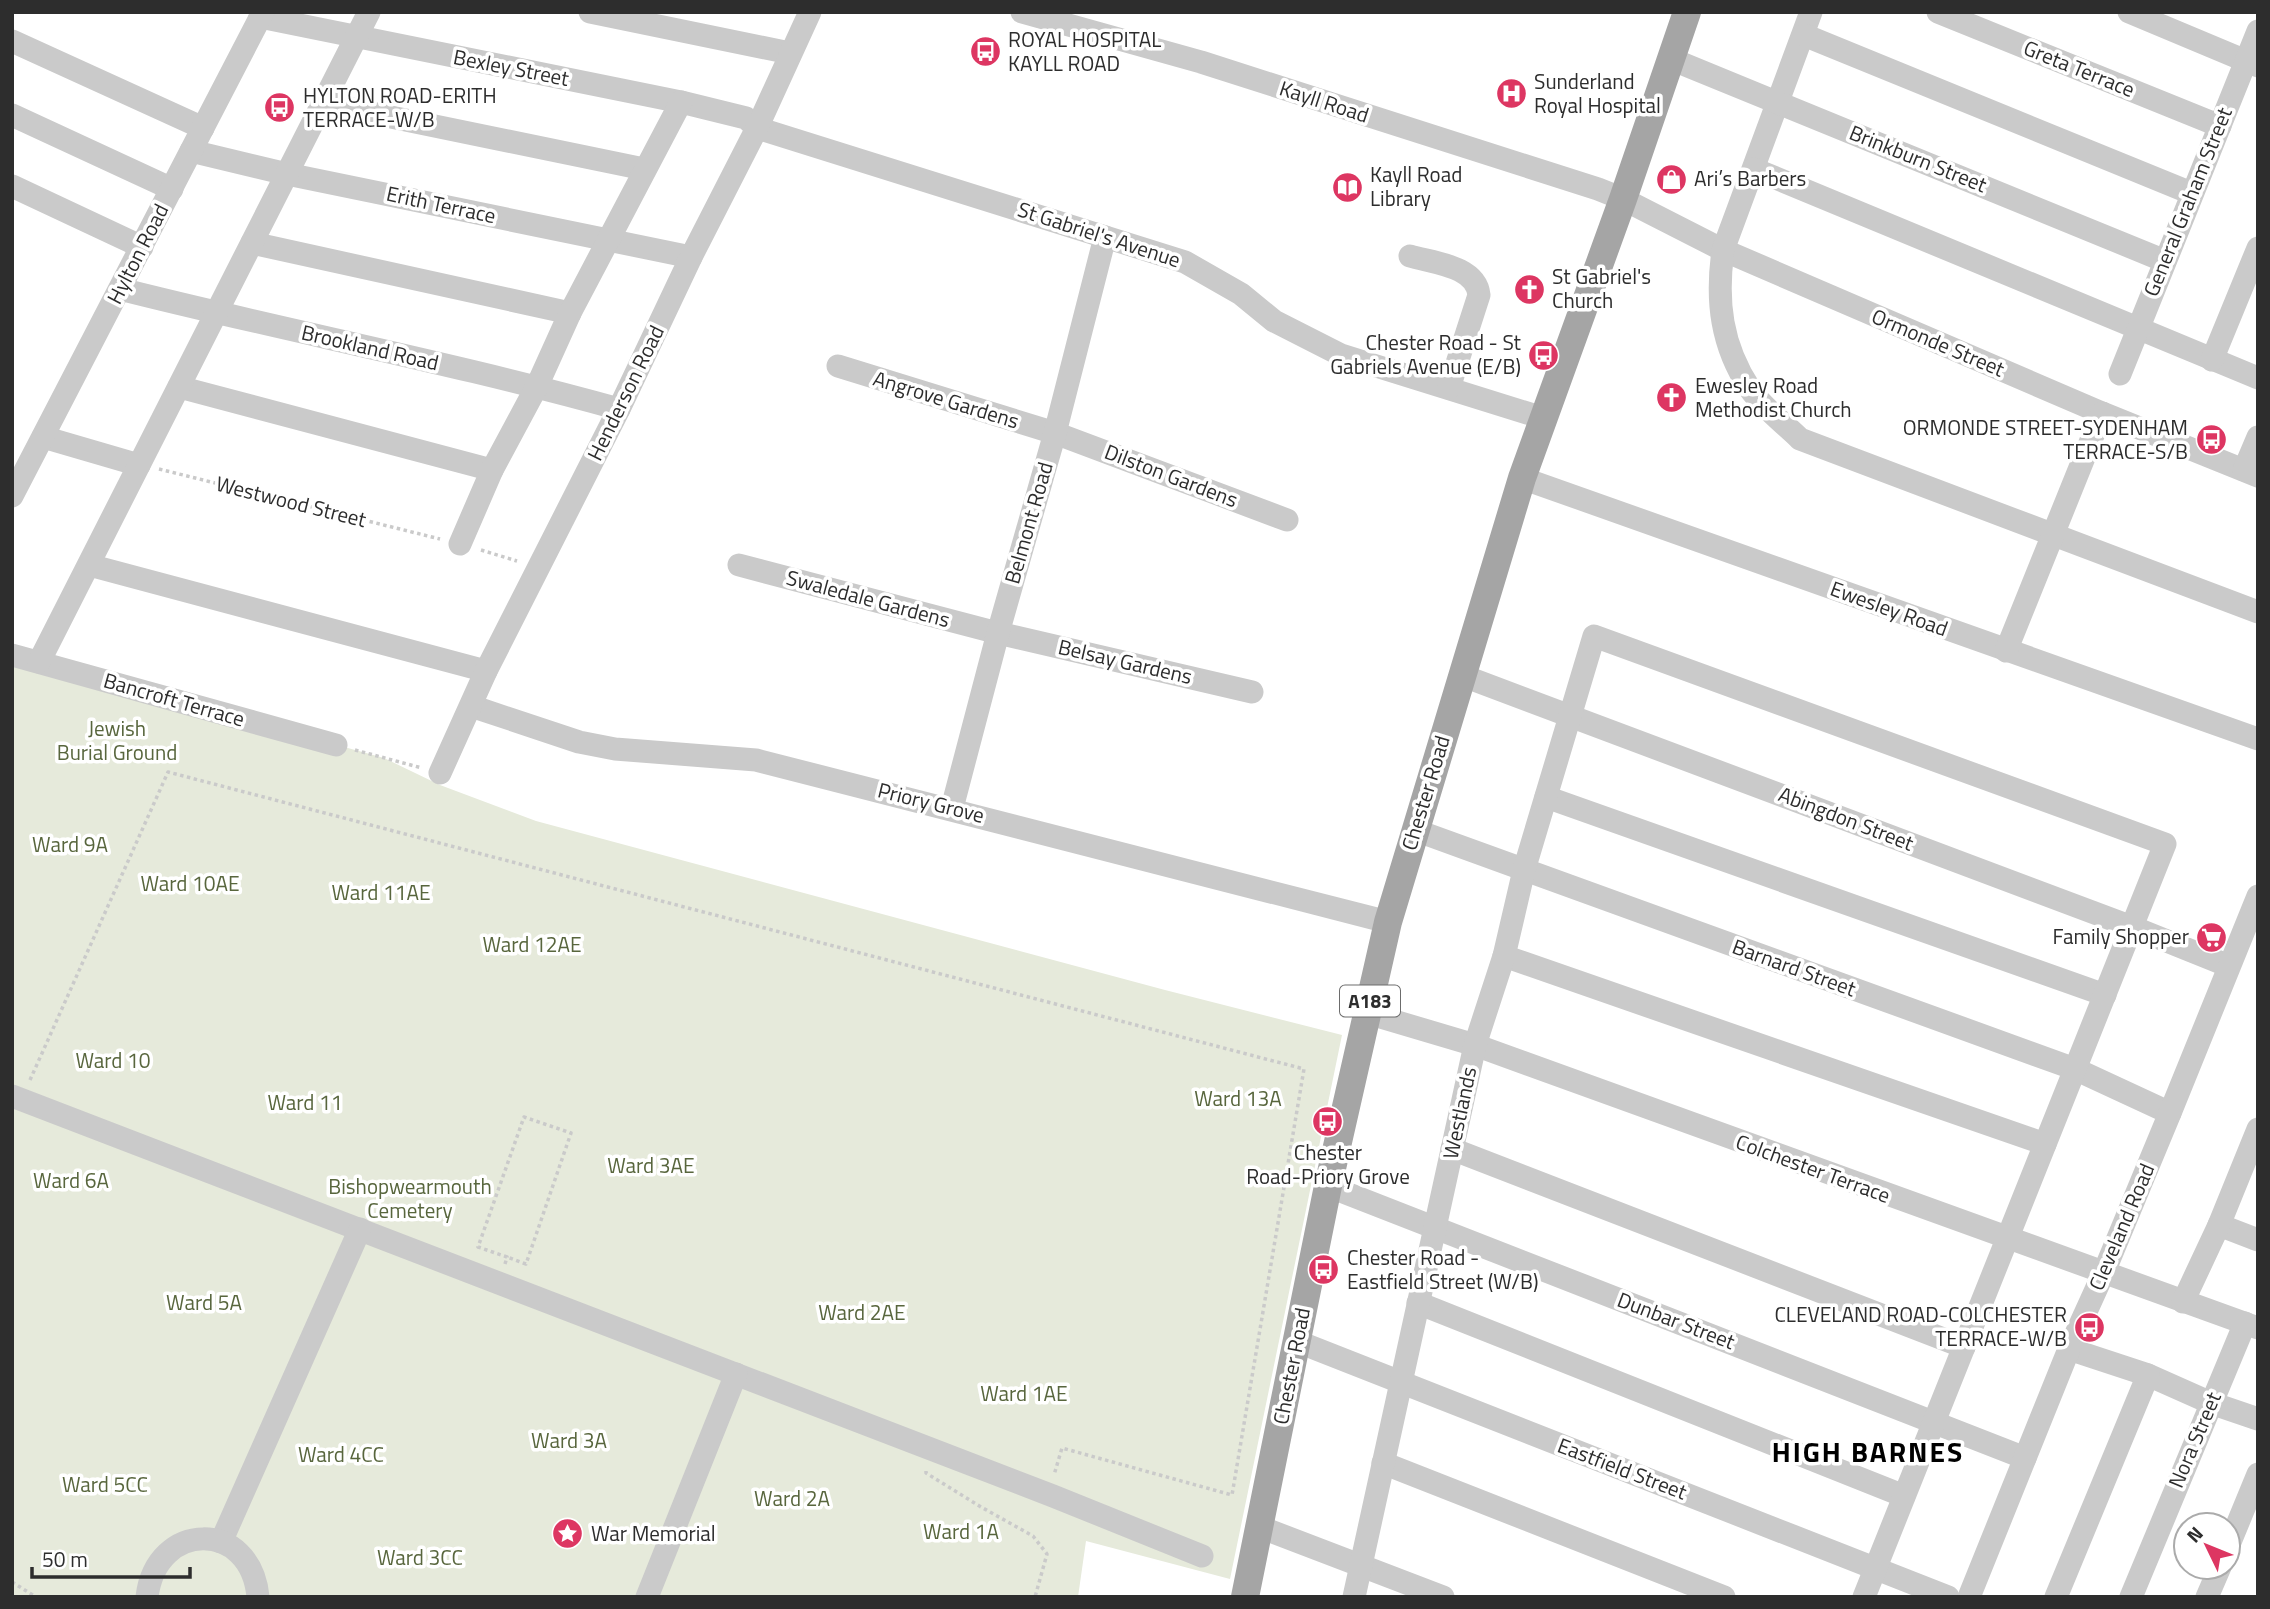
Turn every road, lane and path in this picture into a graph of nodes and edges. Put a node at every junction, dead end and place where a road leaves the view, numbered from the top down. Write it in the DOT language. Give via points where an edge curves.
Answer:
graph roads {
  1 [pos="369,12"];
  2 [pos="590,12"];
  3 [pos="810,12"];
  4 [pos="1022,12"];
  5 [pos="1687,12"];
  6 [pos="1811,12"];
  7 [pos="1938,12"];
  8 [pos="2129,12"];
  9 [pos="262,15"];
  10 [pos="2258,31"];
  11 [pos="1804,35"];
  12 [pos="357,37"];
  13 [pos="12,41"];
  14 [pos="790,53"];
  15 [pos="1671,59"];
  16 [pos="2251,64"];
  17 [pos="1777,101"];
  18 [pos="681,102"];
  19 [pos="323,103"];
  20 [pos="12,115"];
  21 [pos="2220,126"];
  22 [pos="203,128"];
  23 [pos="757,128"];
  24 [pos="191,152"];
  25 [pos="644,169"];
  26 [pos="1754,169"];
  27 [pos="287,174"];
  28 [pos="12,186"];
  29 [pos="172,190"];
  30 [pos="2191,193"];
  31 [pos="1623,199"];
  32 [pos="1104,237"];
  33 [pos="608,239"];
  34 [pos="252,243"];
  35 [pos="142,247"];
  36 [pos="2258,248"];
  37 [pos="1723,250"];
  38 [pos="1410,256"];
  39 [pos="691,257"];
  40 [pos="2165,261"];
  41 [pos="120,289"];
  42 [pos="216,313"];
  43 [pos="570,313"];
  44 [pos="2137,329"];
  45 [pos="2212,360"];
  46 [pos="838,366"];
  47 [pos="2120,374"];
  48 [pos="2258,378"];
  49 [pos="537,386"];
  50 [pos="179,387"];
  51 [pos="1449,388"];
  52 [pos="619,409"];
  53 [pos="2102,414"];
  54 [pos="1544,418"];
  55 [pos="1055,433"];
  56 [pos="43,437"];
  57 [pos="2258,437"];
  58 [pos="20,462"];
  59 [pos="139,465"];
  60 [pos="492,470"];
  61 [pos="2251,473"];
  62 [pos="1521,478"];
  63 [pos="12,496"];
  64 [pos="1287,520"];
  65 [pos="2054,533"];
  66 [pos="460,544"];
  67 [pos="89,565"];
  68 [pos="739,565"];
  69 [pos="539,567"];
  70 [pos="2258,612"];
  71 [pos="998,633"];
  72 [pos="2006,651"];
  73 [pos="12,655"];
  74 [pos="39,662"];
  75 [pos="486,671"];
  76 [pos="1461,675"];
  77 [pos="1252,692"];
  78 [pos="471,706"];
  79 [pos="1570,715"];
  80 [pos="2258,739"];
  81 [pos="336,745"];
  82 [pos="440,772"];
  83 [pos="1546,797"];
  84 [pos="952,808"];
  85 [pos="1415,830"];
  86 [pos="1524,870"];
  87 [pos="2258,896"];
  88 [pos="1388,922"];
  89 [pos="2132,927"];
  90 [pos="1504,956"];
  91 [pos="2229,966"];
  92 [pos="2105,995"];
  93 [pos="1367,1013"];
  94 [pos="1475,1045"];
  95 [pos="2075,1069"];
  96 [pos="17,1098"];
  97 [pos="2171,1113"];
  98 [pos="2258,1129"];
  99 [pos="2045,1144"];
  100 [pos="1452,1149"];
  101 [pos="1328,1186"];
  102 [pos="2219,1224"];
  103 [pos="1435,1227"];
  104 [pos="360,1229"];
  105 [pos="2007,1239"];
  106 [pos="2258,1240"];
  107 [pos="507,1257"];
  108 [pos="2104,1272"];
  109 [pos="497,1282"];
  110 [pos="2183,1302"];
  111 [pos="1418,1303"];
  112 [pos="2251,1326"];
  113 [pos="1296,1341"];
  114 [pos="1964,1347"];
  115 [pos="2069,1349"];
  116 [pos="736,1374"];
  117 [pos="2148,1375"];
  118 [pos="1401,1382"];
  119 [pos="2211,1402"];
  120 [pos="2258,1419"];
  121 [pos="1933,1422"];
  122 [pos="922,1446"];
  123 [pos="2025,1458"];
  124 [pos="1383,1463"];
  125 [pos="2258,1474"];
  126 [pos="1048,1494"];
  127 [pos="1904,1496"];
  128 [pos="2242,1513"];
  129 [pos="1260,1527"];
  130 [pos="221,1542"];
  131 [pos="1202,1556"];
  132 [pos="1361,1564"];
  133 [pos="1875,1568"];
  134 [pos="12,1582"];
  135 [pos="36,1597"];
  136 [pos="147,1597"];
  137 [pos="258,1597"];
  138 [pos="647,1597"];
  139 [pos="1035,1597"];
  140 [pos="1245,1597"];
  141 [pos="1354,1597"];
  142 [pos="1443,1597"];
  143 [pos="1724,1597"];
  144 [pos="1864,1597"];
  145 [pos="1948,1597"];
  146 [pos="1969,1597"];
  147 [pos="2056,1597"];
  148 [pos="2131,1597"];
  1 -- 12 [label="street"];
  2 -- 14 [label="street"];
  3 -- 14 [label="street, Henderson Road"];
  4 -- 31 [label="street, Kayll Road" via="1201,62"];
  5 -- 15 [label="main road, Chester Road / A183"];
  6 -- 11 [label="street"];
  7 -- 21 [label="street, Greta Terrace"];
  8 -- 16 [label="street"];
  9 -- 12 [label="street, Bexley Street"];
  9 -- 22 [label="street, Hylton Road"];
  10 -- 16 [label="street, General Graham Street"];
  11 -- 17 [label="street"];
  11 -- 30 [label="street"];
  12 -- 18 [label="street, Bexley Street"];
  12 -- 19 [label="street"];
  13 -- 22 [label="street"];
  14 -- 23 [label="street, Henderson Road"];
  15 -- 17 [label="street, Brinkburn Street"];
  15 -- 31 [label="main road, Chester Road / A183"];
  16 -- 21 [label="street, General Graham Street"];
  17 -- 26 [label="street"];
  17 -- 40 [label="street, Brinkburn Street"];
  18 -- 23 [label="street, Bexley Street" via="746,118"];
  18 -- 25 [label="street"];
  19 -- 25 [label="street"];
  19 -- 27 [label="street"];
  20 -- 29 [label="street"];
  21 -- 30 [label="street, General Graham Street"];
  22 -- 24 [label="street, Hylton Road"];
  23 -- 32 [label="street, St Gabriel's Avenue"];
  23 -- 39 [label="street, Henderson Road"];
  24 -- 27 [label="street, Erith Terrace"];
  24 -- 29 [label="street, Hylton Road"];
  25 -- 33 [label="street"];
  26 -- 37 [label="street"];
  26 -- 44 [label="street"];
  27 -- 33 [label="street, Erith Terrace"];
  27 -- 34 [label="street"];
  28 -- 35 [label="street"];
  29 -- 35 [label="street, Hylton Road"];
  30 -- 40 [label="street, General Graham Street"];
  31 -- 37 [label="street, Ormonde Street"];
  31 -- 54 [label="main road, Chester Road / A183"];
  32 -- 51 [label="street, St Gabriel's Avenue" via="1185,262 1241,294 1274,321 1341,355"];
  32 -- 55 [label="street, Belmont Road"];
  33 -- 39 [label="street, Erith Terrace"];
  33 -- 43 [label="street"];
  34 -- 42 [label="street"];
  34 -- 43 [label="street"];
  35 -- 41 [label="street, Hylton Road"];
  36 -- 45 [label="street"];
  37 -- 53 [label="street, Ormonde Street"];
  37 -- 65 [label="street" via="1719,281 1722,328 1751,390 1800,439"];
  38 -- 51 [label="street" via="1464,272 1479,288"];
  39 -- 52 [label="street, Henderson Road"];
  40 -- 44 [label="street, General Graham Street"];
  41 -- 42 [label="street, Brookland Road"];
  41 -- 56 [label="street, Hylton Road"];
  42 -- 49 [label="street, Brookland Road"];
  42 -- 50 [label="street"];
  43 -- 49 [label="street"];
  44 -- 45 [label="street"];
  44 -- 47 [label="street, General Graham Street"];
  45 -- 48 [label="street"];
  46 -- 55 [label="street, Angrove Gardens"];
  49 -- 52 [label="street, Brookland Road"];
  49 -- 60 [label="street"];
  50 -- 59 [label="street"];
  50 -- 60 [label="street"];
  51 -- 54 [label="street, St Gabriel's Avenue"];
  52 -- 69 [label="street, Henderson Road"];
  53 -- 61 [label="street, Ormonde Street"];
  53 -- 65 [label="street"];
  54 -- 62 [label="main road, Chester Road / A183"];
  55 -- 64 [label="street, Dilston Gardens"];
  55 -- 71 [label="street, Belmont Road"];
  56 -- 58 [label="street, Hylton Road"];
  56 -- 59 [label="street"];
  57 -- 61 [label="street"];
  58 -- 63 [label="street, Hylton Road"];
  59 -- 66 [label="path, Westwood Street"];
  59 -- 67 [label="street"];
  60 -- 66 [label="street"];
  62 -- 72 [label="street, Ewesley Road"];
  62 -- 76 [label="main road, Chester Road / A183"];
  65 -- 70 [label="street"];
  65 -- 72 [label="street"];
  66 -- 69 [label="path, Westwood Street"];
  67 -- 74 [label="street"];
  67 -- 75 [label="street"];
  68 -- 71 [label="street, Swaledale Gardens"];
  69 -- 75 [label="street, Henderson Road"];
  71 -- 77 [label="street, Belsay Gardens"];
  71 -- 84 [label="street, Belmont Road"];
  72 -- 80 [label="street, Ewesley Road"];
  73 -- 74 [label="street, Bancroft Terrace"];
  74 -- 81 [label="street, Bancroft Terrace"];
  75 -- 78 [label="street, Henderson Road"];
  76 -- 79 [label="street, Abingdon Street"];
  76 -- 85 [label="main road, Chester Road / A183"];
  78 -- 82 [label="street, Henderson Road"];
  78 -- 84 [label="street, Priory Grove" via="579,742 756,760"];
  79 -- 83 [label="street, Westlands"];
  79 -- 89 [label="street, Abingdon Street"];
  79 -- 89 [label="street, Westlands" via="1594,636 2165,844"];
  81 -- 82 [label="path"];
  83 -- 86 [label="street, Westlands"];
  83 -- 92 [label="street"];
  84 -- 88 [label="street, Priory Grove"];
  85 -- 86 [label="street, Barnard Street"];
  85 -- 88 [label="main road, Chester Road / A183"];
  86 -- 90 [label="street, Westlands"];
  86 -- 95 [label="street, Barnard Street"];
  87 -- 91 [label="street, Cleveland Road"];
  88 -- 93 [label="main road, Chester Road / A183"];
  89 -- 91 [label="street, Abingdon Street"];
  89 -- 92 [label="street"];
  90 -- 94 [label="street, Westlands"];
  90 -- 99 [label="street"];
  91 -- 97 [label="street, Cleveland Road"];
  92 -- 95 [label="street"];
  93 -- 94 [label="street, Colchester Terrace"];
  93 -- 101 [label="main road, Chester Road / A183"];
  94 -- 100 [label="street, Westlands"];
  94 -- 105 [label="street, Colchester Terrace"];
  95 -- 97 [label="street, Barnard Street"];
  95 -- 99 [label="street"];
  96 -- 104 [label="street"];
  96 -- 126 [label="path" via="168,772 1304,1069 1232,1495 1062,1448"];
  97 -- 108 [label="street, Cleveland Road"];
  98 -- 102 [label="street"];
  99 -- 105 [label="street"];
  100 -- 103 [label="street, Westlands"];
  100 -- 114 [label="street"];
  101 -- 103 [label="street, Dunbar Street"];
  101 -- 113 [label="main road, Chester Road / A183"];
  102 -- 106 [label="street"];
  102 -- 110 [label="street"];
  103 -- 111 [label="street, Westlands"];
  103 -- 121 [label="street, Dunbar Street"];
  104 -- 109 [label="street"];
  104 -- 130 [label="street"];
  105 -- 108 [label="street, Colchester Terrace"];
  105 -- 114 [label="street"];
  107 -- 107 [label="path" via="478,1247 524,1117 571,1133 526,1264"];
  107 -- 109 [label="path"];
  108 -- 110 [label="street, Colchester Terrace"];
  108 -- 115 [label="street, Cleveland Road"];
  109 -- 116 [label="street"];
  110 -- 112 [label="street, Colchester Terrace"];
  111 -- 118 [label="street, Westlands"];
  111 -- 127 [label="street"];
  112 -- 119 [label="street, Nora Street"];
  113 -- 118 [label="street, Eastfield Street"];
  113 -- 129 [label="main road, Chester Road / A183"];
  114 -- 121 [label="street"];
  115 -- 117 [label="street"];
  115 -- 123 [label="street, Cleveland Road"];
  116 -- 122 [label="street"];
  116 -- 138 [label="street"];
  117 -- 119 [label="street"];
  117 -- 147 [label="street"];
  118 -- 124 [label="street, Westlands"];
  118 -- 133 [label="street, Eastfield Street"];
  119 -- 120 [label="street"];
  119 -- 148 [label="street, Nora Street"];
  121 -- 123 [label="street, Dunbar Street"];
  121 -- 127 [label="street"];
  122 -- 126 [label="street"];
  122 -- 139 [label="path" via="926,1473 1033,1536 1047,1554"];
  123 -- 146 [label="street, Cleveland Road"];
  124 -- 132 [label="street, Westlands"];
  124 -- 143 [label="street"];
  125 -- 128 [label="street"];
  126 -- 131 [label="street"];
  127 -- 133 [label="street"];
  129 -- 132 [label="street"];
  129 -- 140 [label="main road, Chester Road / A183"];
  130 -- 136 [label="street" via="186,1541 170,1550 157,1562"];
  130 -- 137 [label="street" via="237,1550 249,1564"];
  132 -- 141 [label="street, Westlands"];
  132 -- 142 [label="street"];
  133 -- 144 [label="street"];
  133 -- 145 [label="street, Eastfield Street"];
  134 -- 135 [label="path"];
}
